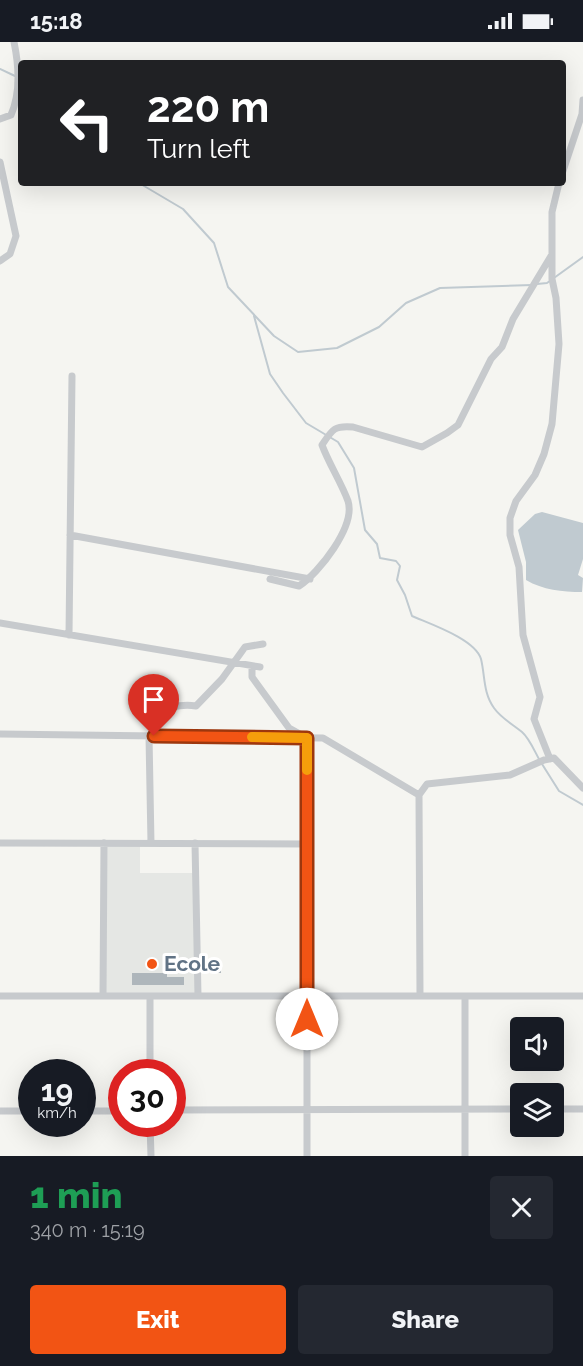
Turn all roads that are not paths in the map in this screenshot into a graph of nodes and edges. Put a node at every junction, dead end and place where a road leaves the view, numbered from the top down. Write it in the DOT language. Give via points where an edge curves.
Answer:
graph roads {
  1 [pos="14,42"];
  2 [pos="583,100"];
  3 [pos="0,119"];
  4 [pos="0,162"];
  5 [pos="566,162"];
  6 [pos="559,186"];
  7 [pos="552,254"];
  8 [pos="0,261"];
  9 [pos="72,376"];
  10 [pos="70,535"];
  11 [pos="270,579"];
  12 [pos="312,579"];
  13 [pos="0,623"];
  14 [pos="69,635"];
  15 [pos="263,644"];
  16 [pos="233,663"];
  17 [pos="0,734"];
  18 [pos="152,736"];
  19 [pos="307,738"];
  20 [pos="547,759"];
  21 [pos="583,788"];
  22 [pos="419,795"];
  23 [pos="0,843"];
  24 [pos="104,843"];
  25 [pos="151,843"];
  26 [pos="195,843"];
  27 [pos="307,844"];
  28 [pos="0,996"];
  29 [pos="103,996"];
  30 [pos="150,996"];
  31 [pos="198,996"];
  32 [pos="307,996"];
  33 [pos="420,996"];
  34 [pos="465,996"];
  35 [pos="583,996"];
  36 [pos="150,1059"];
  37 [pos="465,1109"];
  38 [pos="510,1109"];
  39 [pos="564,1109"];
  40 [pos="583,1109"];
  41 [pos="186,1110"];
  42 [pos="307,1110"];
  43 [pos="0,1111"];
  44 [pos="18,1111"];
  45 [pos="150,1137"];
  46 [pos="150,1156"];
  47 [pos="308,1156"];
  48 [pos="465,1156"];
  1 -- 3 [label="street" via="16,103 11,114"];
  2 -- 5 [label="street"];
  4 -- 8 [label="street" via="16,236 10,254"];
  6 -- 7 [label="street" via="552,212"];
  7 -- 12 [label="street" via="513,319 502,346 490,359 458,425 422,447 352,427 341,426 328,436 322,445 349,503 340,538"];
  7 -- 20 [label="street" via="559,344 551,431 535,475 516,501 510,518 510,535 519,567 523,635 540,697 534,719"];
  9 -- 10 [label="street"];
  10 -- 12 [label="street"];
  10 -- 14 [label="street"];
  11 -- 12 [label="street" via="299,586"];
  13 -- 14 [label="street"];
  14 -- 16 [label="street"];
  15 -- 16 [label="street" via="245,647"];
  16 -- 18 [label="street" via="196,705 184,704 159,713"];
  16 -- 19 [label="street" via="256,666 252,677 289,728"];
  17 -- 18 [label="street"];
  18 -- 19 [label="street"];
  18 -- 25 [label="street"];
  19 -- 22 [label="street" via="323,738"];
  19 -- 27 [label="street"];
  20 -- 21 [label="street" via="554,758"];
  20 -- 22 [label="street" via="510,775 427,784"];
  22 -- 33 [label="street"];
  23 -- 24 [label="street"];
  24 -- 25 [label="street"];
  24 -- 29 [label="street"];
  25 -- 26 [label="street"];
  26 -- 27 [label="street"];
  26 -- 31 [label="street"];
  27 -- 32 [label="street"];
  28 -- 29 [label="street"];
  29 -- 30 [label="street"];
  30 -- 31 [label="street"];
  30 -- 36 [label="street"];
  31 -- 32 [label="street"];
  32 -- 33 [label="street"];
  32 -- 42 [label="street"];
  33 -- 34 [label="street"];
  34 -- 35 [label="street"];
  34 -- 37 [label="street"];
  37 -- 38 [label="street"];
  37 -- 42 [label="street"];
  37 -- 48 [label="street"];
  39 -- 40 [label="street"];
  41 -- 42 [label="street"];
  42 -- 47 [label="street"];
  43 -- 44 [label="street"];
  45 -- 46 [label="street"];
}
